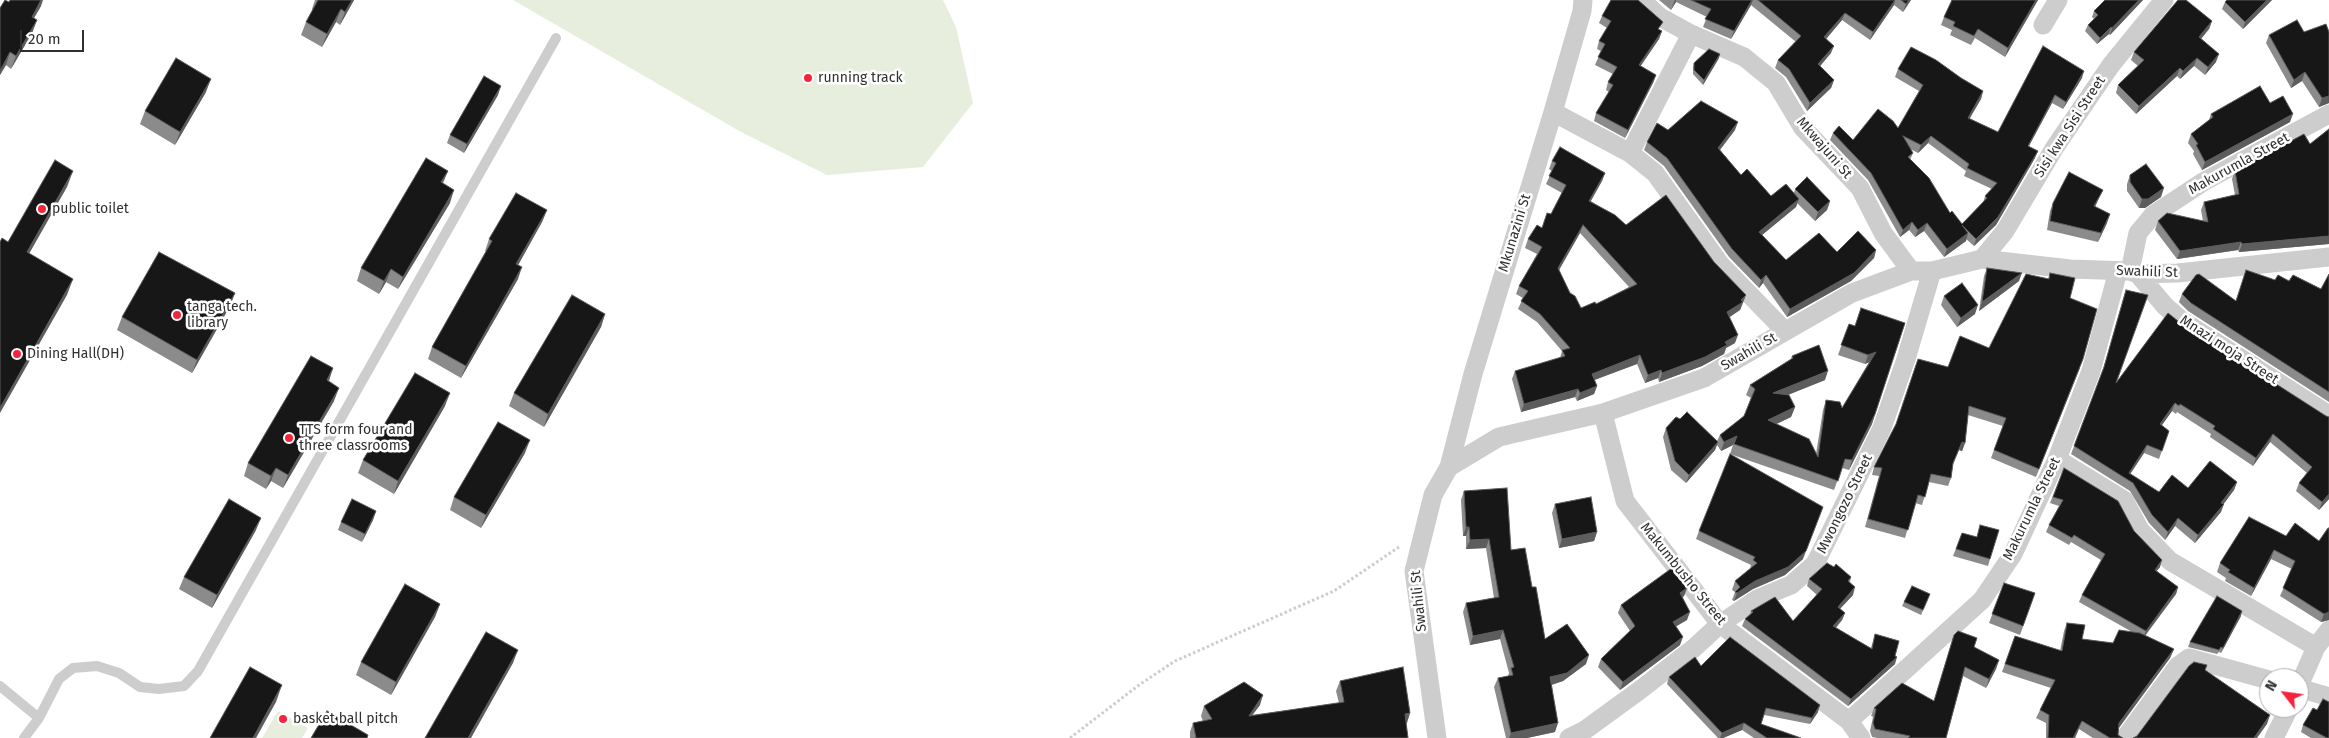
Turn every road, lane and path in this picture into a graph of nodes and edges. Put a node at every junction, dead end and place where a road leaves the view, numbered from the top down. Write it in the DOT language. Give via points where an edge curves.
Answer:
graph roads {
  1 [pos="1583,0"];
  2 [pos="1641,0"];
  3 [pos="2058,0"];
  4 [pos="2164,0"];
  5 [pos="2043,25"];
  6 [pos="1691,34"];
  7 [pos="556,38"];
  8 [pos="1553,112"];
  9 [pos="2329,114"];
  10 [pos="1630,153"];
  11 [pos="2329,257"];
  12 [pos="1982,259"];
  13 [pos="1911,271"];
  14 [pos="1932,271"];
  15 [pos="2129,272"];
  16 [pos="1785,331"];
  17 [pos="1603,413"];
  18 [pos="2329,415"];
  19 [pos="2057,459"];
  20 [pos="1449,467"];
  21 [pos="1423,532"];
  22 [pos="1720,624"];
  23 [pos="2329,630"];
  24 [pos="2316,647"];
  25 [pos="2307,668"];
  26 [pos="2259,677"];
  27 [pos="0,686"];
  28 [pos="2309,690"];
  29 [pos="2329,697"];
  30 [pos="39,718"];
  31 [pos="2284,718"];
  32 [pos="1849,722"];
  33 [pos="1583,735"];
  34 [pos="24,738"];
  35 [pos="1070,738"];
  36 [pos="1437,738"];
  37 [pos="1861,738"];
  38 [pos="2125,738"];
  39 [pos="2274,738"];
  1 -- 8 [label="street, Mkunazini St"];
  2 -- 6 [label="street, Mkwajuni St" via="1660,16"];
  3 -- 5 [label="street"];
  4 -- 12 [label="street, Sisi kwa Sisi Street" via="2110,65 2005,231"];
  6 -- 10 [label="street"];
  6 -- 13 [label="street, Mkwajuni St" via="1744,56 1776,84 1803,128 1860,188 1884,233"];
  7 -- 30 [label="lane" via="198,671 184,686 159,689 140,687 119,673 97,666 73,668 59,679"];
  8 -- 10 [label="street"];
  8 -- 20 [label="street, Mkunazini St" via="1473,374"];
  9 -- 15 [label="street, Makurumla Street" via="2203,182 2152,215 2138,233"];
  10 -- 16 [label="street" via="1655,173 1720,264"];
  11 -- 15 [label="street, Swahili St" via="2178,274"];
  12 -- 14 [label="street, Swahili St"];
  12 -- 15 [label="street, Swahili St"];
  13 -- 14 [label="street, Swahili St"];
  13 -- 16 [label="street, Swahili St" via="1852,293"];
  14 -- 22 [label="street, Mwongozo Street" via="1882,428 1815,564 1791,585 1757,599"];
  15 -- 18 [label="street, Mnazi moja Street" via="2181,320"];
  15 -- 19 [label="street, Makurumla Street"];
  16 -- 17 [label="street, Swahili St" via="1704,378"];
  17 -- 20 [label="street, Swahili St" via="1499,437"];
  17 -- 22 [label="street, Makumbusho Street" via="1625,501"];
  19 -- 24 [label="street" via="2124,500 2140,530 2170,561"];
  19 -- 32 [label="street, Makurumla Street" via="2013,554 1982,600"];
  20 -- 21 [label="street, Swahili St" via="1433,495"];
  21 -- 35 [label="path" via="1334,591 1175,661 1138,684"];
  21 -- 36 [label="street, Swahili St" via="1414,571"];
  22 -- 32 [label="street, Makumbusho Street"];
  22 -- 33 [label="street, Mwongozo Street"];
  23 -- 24 [label="street"];
  24 -- 25 [label="street"];
  26 -- 38 [label="street" via="2189,658 2178,666"];
  27 -- 30 [label="lane"];
  28 -- 29 [label="street"];
  30 -- 34 [label="lane"];
  31 -- 39 [label="street"];
  32 -- 37 [label="street, Makumbusho Street"];
}
